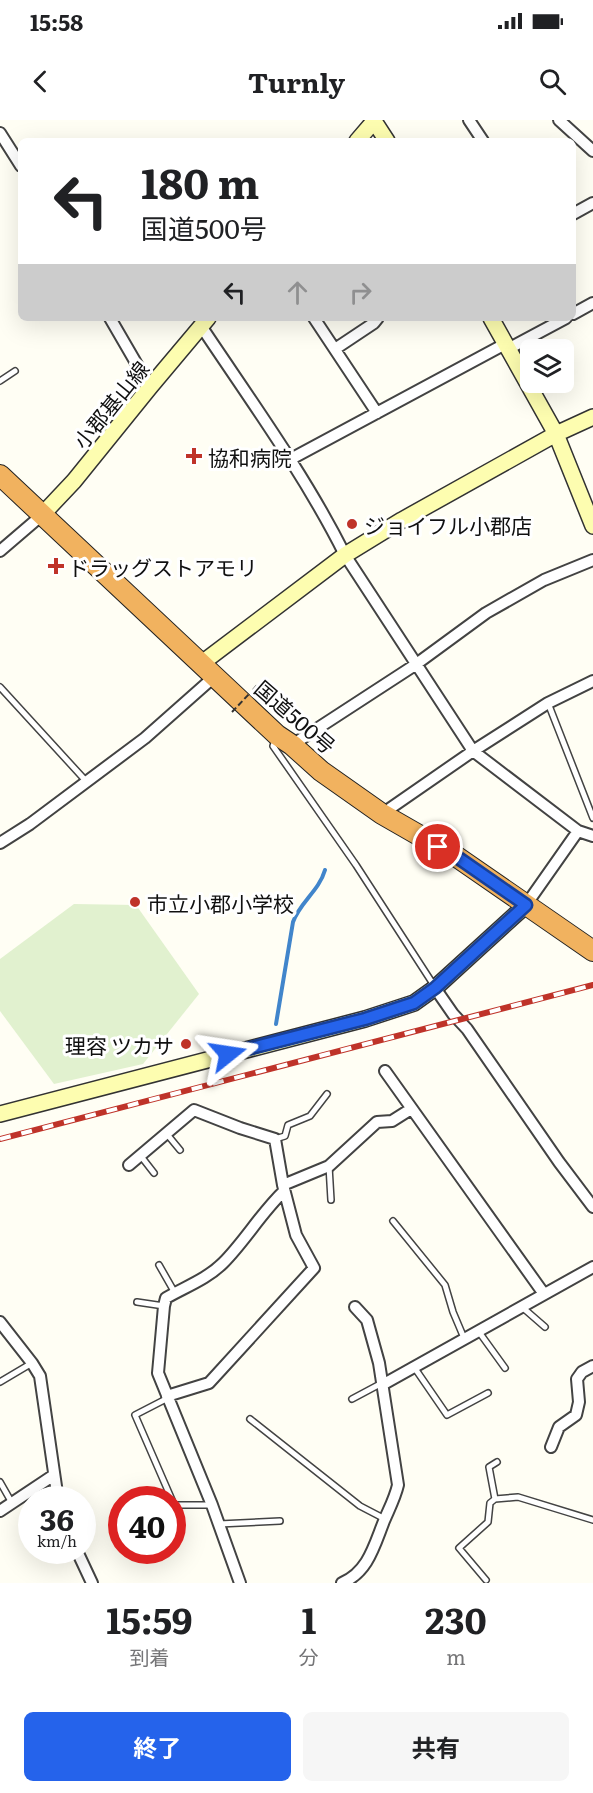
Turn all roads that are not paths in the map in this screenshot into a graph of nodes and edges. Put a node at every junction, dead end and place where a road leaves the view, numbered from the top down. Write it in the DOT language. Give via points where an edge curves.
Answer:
graph roads {
  1 [pos="374,120"];
  2 [pos="470,120"];
  3 [pos="558,120"];
  4 [pos="0,133"];
  5 [pos="359,138"];
  6 [pos="385,138"];
  7 [pos="481,138"];
  8 [pos="593,151"];
  9 [pos="18,161"];
  10 [pos="593,202"];
  11 [pos="576,212"];
  12 [pos="593,303"];
  13 [pos="576,312"];
  14 [pos="112,321"];
  15 [pos="316,321"];
  16 [pos="376,321"];
  17 [pos="493,321"];
  18 [pos="560,321"];
  19 [pos="205,322"];
  20 [pos="507,347"];
  21 [pos="335,348"];
  22 [pos="15,371"];
  23 [pos="0,381"];
  24 [pos="150,387"];
  25 [pos="377,413"];
  26 [pos="593,417"];
  27 [pos="556,435"];
  28 [pos="289,460"];
  29 [pos="0,475"];
  30 [pos="42,515"];
  31 [pos="593,526"];
  32 [pos="0,551"];
  33 [pos="345,555"];
  34 [pos="593,560"];
  35 [pos="415,665"];
  36 [pos="208,670"];
  37 [pos="593,681"];
  38 [pos="0,687"];
  39 [pos="548,703"];
  40 [pos="284,740"];
  41 [pos="473,751"];
  42 [pos="87,781"];
  43 [pos="382,814"];
  44 [pos="593,818"];
  45 [pos="578,831"];
  46 [pos="593,836"];
  47 [pos="0,843"];
  48 [pos="526,905"];
  49 [pos="593,951"];
  50 [pos="435,988"];
  51 [pos="385,1071"];
  52 [pos="327,1094"];
  53 [pos="411,1109"];
  54 [pos="0,1114"];
  55 [pos="166,1133"];
  56 [pos="275,1139"];
  57 [pos="180,1150"];
  58 [pos="140,1155"];
  59 [pos="129,1165"];
  60 [pos="329,1166"];
  61 [pos="154,1173"];
  62 [pos="284,1188"];
  63 [pos="331,1200"];
  64 [pos="593,1208"];
  65 [pos="393,1221"];
  66 [pos="159,1265"];
  67 [pos="593,1267"];
  68 [pos="175,1293"];
  69 [pos="544,1294"];
  70 [pos="137,1302"];
  71 [pos="165,1306"];
  72 [pos="355,1307"];
  73 [pos="522,1307"];
  74 [pos="0,1322"];
  75 [pos="545,1327"];
  76 [pos="479,1332"];
  77 [pos="465,1340"];
  78 [pos="32,1363"];
  79 [pos="593,1366"];
  80 [pos="414,1367"];
  81 [pos="505,1368"];
  82 [pos="0,1383"];
  83 [pos="382,1383"];
  84 [pos="488,1393"];
  85 [pos="168,1397"];
  86 [pos="352,1399"];
  87 [pos="250,1419"];
  88 [pos="552,1447"];
  89 [pos="497,1462"];
  90 [pos="54,1475"];
  91 [pos="0,1482"];
  92 [pos="56,1486"];
  93 [pos="166,1486"];
  94 [pos="495,1499"];
  95 [pos="12,1503"];
  96 [pos="186,1505"];
  97 [pos="212,1505"];
  98 [pos="0,1511"];
  99 [pos="385,1519"];
  100 [pos="593,1520"];
  101 [pos="280,1521"];
  102 [pos="219,1524"];
  103 [pos="83,1564"];
  104 [pos="486,1580"];
  105 [pos="349,1582"];
  106 [pos="92,1583"];
  107 [pos="240,1583"];
  1 -- 5 [label="street"];
  1 -- 6 [label="street"];
  2 -- 7 [label="street"];
  3 -- 8 [label="street"];
  4 -- 9 [label="street"];
  10 -- 11 [label="street"];
  12 -- 13 [label="street"];
  14 -- 24 [label="street"];
  15 -- 21 [label="street"];
  16 -- 21 [label="street"];
  17 -- 20 [label="street"];
  18 -- 20 [label="street"];
  19 -- 24 [label="street, 小郡基山線"];
  19 -- 28 [label="street"];
  20 -- 25 [label="street"];
  20 -- 27 [label="street"];
  21 -- 25 [label="street"];
  22 -- 23 [label="lane"];
  24 -- 30 [label="street, 小郡基山線"];
  25 -- 28 [label="street"];
  26 -- 27 [label="street"];
  27 -- 31 [label="street"];
  27 -- 33 [label="street"];
  28 -- 33 [label="street"];
  29 -- 30 [label="highway, 国道500号"];
  30 -- 32 [label="street"];
  30 -- 36 [label="highway, 国道500号"];
  33 -- 35 [label="street"];
  33 -- 36 [label="street"];
  34 -- 35 [label="street" via="544,580 495,608"];
  35 -- 40 [label="street"];
  35 -- 41 [label="street"];
  36 -- 40 [label="highway, 国道500号"];
  36 -- 42 [label="street" via="145,738"];
  37 -- 39 [label="street"];
  38 -- 42 [label="lane"];
  39 -- 41 [label="street"];
  39 -- 44 [label="lane"];
  40 -- 43 [label="highway, 国道500号"];
  40 -- 50 [label="lane" via="273,746"];
  41 -- 43 [label="street"];
  41 -- 45 [label="street"];
  42 -- 47 [label="street"];
  43 -- 48 [label="highway, 国道500号" via="457,857"];
  45 -- 46 [label="street"];
  45 -- 48 [label="street"];
  48 -- 49 [label="highway, 国道500号"];
  48 -- 50 [label="street"];
  50 -- 54 [label="street" via="395,1011"];
  50 -- 64 [label="street"];
  51 -- 53 [label="street"];
  52 -- 56 [label="lane" via="310,1116 288,1125 285,1136"];
  53 -- 60 [label="street" via="392,1121 376,1122"];
  53 -- 69 [label="street"];
  55 -- 56 [label="street" via="194,1110"];
  55 -- 57 [label="lane"];
  55 -- 58 [label="street"];
  56 -- 62 [label="street"];
  58 -- 59 [label="street"];
  58 -- 61 [label="lane"];
  60 -- 62 [label="street"];
  60 -- 63 [label="lane"];
  62 -- 68 [label="street" via="222,1264"];
  62 -- 85 [label="street" via="296,1235 314,1268 208,1383"];
  65 -- 77 [label="lane" via="445,1284"];
  66 -- 68 [label="lane"];
  67 -- 69 [label="street"];
  68 -- 71 [label="street" via="166,1298"];
  69 -- 73 [label="street"];
  70 -- 71 [label="lane"];
  71 -- 85 [label="street" via="158,1373"];
  72 -- 83 [label="street" via="367,1320"];
  73 -- 75 [label="lane"];
  73 -- 76 [label="street"];
  74 -- 78 [label="street"];
  76 -- 77 [label="street"];
  76 -- 81 [label="lane"];
  77 -- 80 [label="street"];
  78 -- 82 [label="lane"];
  78 -- 90 [label="street" via="40,1376"];
  79 -- 88 [label="street" via="577,1379 576,1415 559,1427"];
  80 -- 83 [label="street"];
  80 -- 84 [label="lane" via="447,1415"];
  83 -- 86 [label="lane"];
  83 -- 99 [label="street" via="398,1485"];
  85 -- 93 [label="lane" via="135,1414"];
  85 -- 97 [label="street"];
  87 -- 99 [label="lane" via="360,1506"];
  89 -- 94 [label="lane" via="489,1467"];
  90 -- 92 [label="street"];
  90 -- 95 [label="street"];
  91 -- 95 [label="lane"];
  94 -- 100 [label="lane" via="518,1497"];
  94 -- 104 [label="lane" via="490,1503 488,1522 459,1548"];
  95 -- 98 [label="street"];
  96 -- 97 [label="lane"];
  97 -- 102 [label="street"];
  99 -- 105 [label="street" via="364,1568"];
  101 -- 102 [label="lane"];
  102 -- 107 [label="street"];
  103 -- 106 [label="street"];
}
